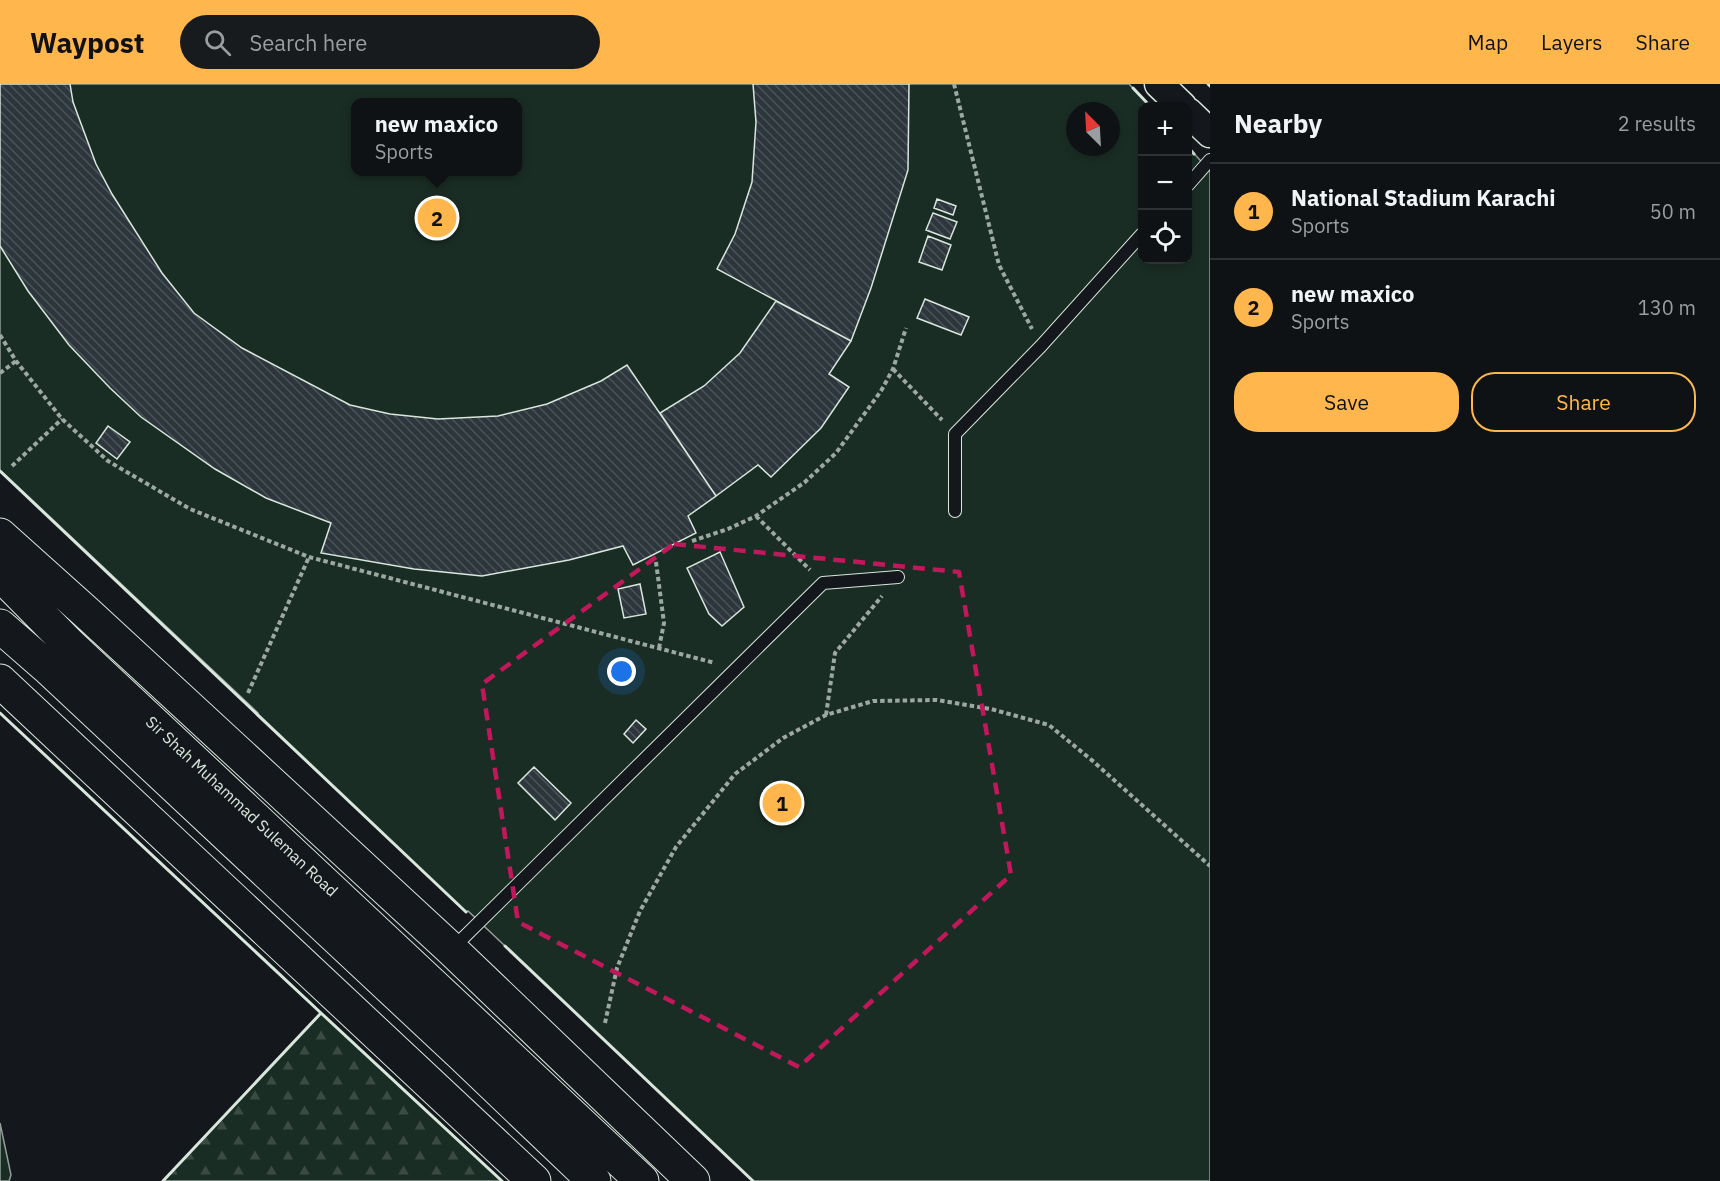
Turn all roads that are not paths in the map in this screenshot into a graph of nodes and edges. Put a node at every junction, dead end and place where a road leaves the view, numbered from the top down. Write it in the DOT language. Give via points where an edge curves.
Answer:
graph roads {
  1 [pos="1159,84"];
  2 [pos="1178,102"];
  3 [pos="1192,116"];
  4 [pos="1210,134"];
  5 [pos="1210,160"];
  6 [pos="1192,180"];
  7 [pos="1138,239"];
  8 [pos="955,511"];
  9 [pos="0,536"];
  10 [pos="0,574"];
  11 [pos="898,577"];
  12 [pos="0,626"];
  13 [pos="0,681"];
  14 [pos="452,950"];
  15 [pos="534,1181"];
  16 [pos="594,1181"];
  17 [pos="642,1181"];
  18 [pos="693,1181"];
  1 -- 2 [label="street"];
  3 -- 4 [label="street"];
  5 -- 6 [label="lane"];
  7 -- 8 [label="lane" via="955,434"];
  9 -- 14 [label="highway"];
  10 -- 17 [label="highway, Sir Shah Muhammad Suleman Road" via="78,652"];
  11 -- 14 [label="lane" via="823,583"];
  12 -- 16 [label="highway, Sir Shah Muhammad Suleman Road"];
  13 -- 15 [label="highway"];
  14 -- 18 [label="highway"];
}
